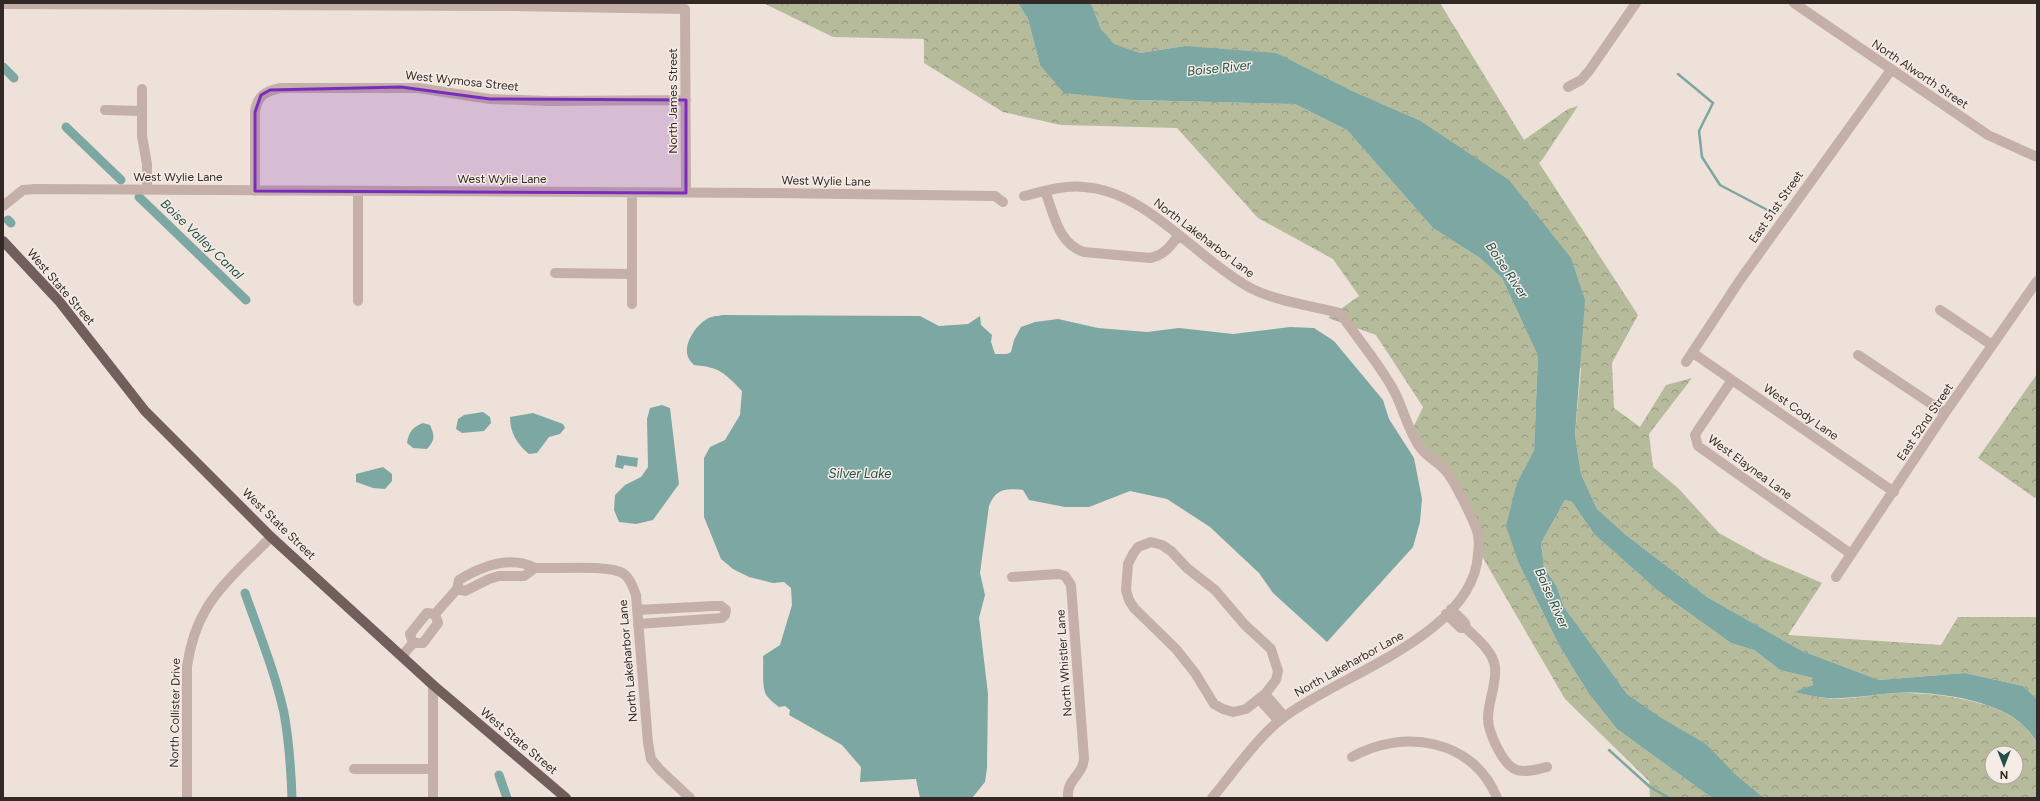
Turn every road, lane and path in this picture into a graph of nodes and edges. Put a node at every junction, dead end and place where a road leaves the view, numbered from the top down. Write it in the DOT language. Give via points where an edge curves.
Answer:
graph roads {
  1 [pos="1636,3"];
  2 [pos="1794,3"];
  3 [pos="3,4"];
  4 [pos="464,4"];
  5 [pos="1891,70"];
  6 [pos="1568,87"];
  7 [pos="142,89"];
  8 [pos="686,100"];
  9 [pos="105,110"];
  10 [pos="142,111"];
  11 [pos="2037,157"];
  12 [pos="146,190"];
  13 [pos="1045,190"];
  14 [pos="255,191"];
  15 [pos="358,191"];
  16 [pos="632,193"];
  17 [pos="686,193"];
  18 [pos="1024,196"];
  19 [pos="1003,202"];
  20 [pos="3,206"];
  21 [pos="1178,236"];
  22 [pos="3,241"];
  23 [pos="555,273"];
  24 [pos="632,274"];
  25 [pos="2037,281"];
  26 [pos="358,300"];
  27 [pos="632,304"];
  28 [pos="1940,310"];
  29 [pos="1992,345"];
  30 [pos="1693,353"];
  31 [pos="1858,355"];
  32 [pos="1686,362"];
  33 [pos="1732,380"];
  34 [pos="1946,413"];
  35 [pos="1894,492"];
  36 [pos="271,537"];
  37 [pos="1851,554"];
  38 [pos="1836,577"];
  39 [pos="1012,578"];
  40 [pos="637,610"];
  41 [pos="1448,612"];
  42 [pos="435,614"];
  43 [pos="638,624"];
  44 [pos="413,644"];
  45 [pos="402,656"];
  46 [pos="433,685"];
  47 [pos="1262,697"];
  48 [pos="1281,719"];
  49 [pos="1352,757"];
  50 [pos="1547,767"];
  51 [pos="354,769"];
  52 [pos="433,769"];
  53 [pos="186,798"];
  54 [pos="433,798"];
  55 [pos="566,798"];
  56 [pos="690,798"];
  57 [pos="1068,798"];
  58 [pos="1212,798"];
  59 [pos="1497,798"];
  1 -- 6 [label="street" via="1589,71 1581,80"];
  2 -- 5 [label="street, North Alworth Street"];
  3 -- 4 [label="street"];
  4 -- 8 [label="street, North James Street" via="685,9"];
  5 -- 11 [label="street, North Alworth Street" via="1988,135"];
  5 -- 30 [label="street, East 51st Street" via="1740,280"];
  7 -- 10 [label="street"];
  8 -- 14 [label="street, West Wymosa Street" via="497,99 402,87 270,90 261,95 254,112"];
  8 -- 17 [label="street, North James Street"];
  9 -- 10 [label="street"];
  10 -- 12 [label="street" via="142,136 147,164"];
  12 -- 14 [label="street, West Wylie Lane"];
  12 -- 20 [label="street, West Wylie Lane" via="23,190"];
  13 -- 18 [label="street, North Lakeharbor Lane"];
  13 -- 21 [label="street, North Lakeharbor Lane" via="1083,186 1112,192 1138,205"];
  13 -- 21 [label="street" via="1062,236 1075,249 1150,258 1166,251"];
  14 -- 15 [label="street, West Wylie Lane"];
  15 -- 16 [label="street, West Wylie Lane"];
  15 -- 26 [label="street"];
  16 -- 17 [label="street, West Wylie Lane"];
  16 -- 24 [label="street"];
  17 -- 19 [label="street, West Wylie Lane" via="995,196"];
  21 -- 41 [label="street, North Lakeharbor Lane" via="1249,288 1340,313 1392,388 1419,446 1452,479 1477,529 1478,566 1471,583"];
  22 -- 36 [label="main road, West State Street" via="60,300 145,411"];
  23 -- 24 [label="street"];
  24 -- 27 [label="street"];
  25 -- 29 [label="street, East 52nd Street"];
  28 -- 29 [label="street"];
  29 -- 34 [label="street, East 52nd Street"];
  30 -- 32 [label="street, East 51st Street"];
  30 -- 33 [label="street, West Cody Lane"];
  31 -- 34 [label="street"];
  33 -- 35 [label="street, West Cody Lane"];
  33 -- 37 [label="street, West Elaynea Lane" via="1698,430 1698,446"];
  34 -- 35 [label="street, East 52nd Street"];
  35 -- 37 [label="street, East 52nd Street"];
  36 -- 45 [label="main road, West State Street"];
  36 -- 53 [label="street, North Collister Drive" via="205,610 190,647 187,666"];
  37 -- 38 [label="street, East 52nd Street"];
  39 -- 57 [label="street, North Whistler Lane" via="1058,574 1065,576 1071,585 1084,758 1081,770 1068,786"];
  40 -- 42 [label="street, North Lakeharbor Lane" via="632,584 625,574 612,569 535,568 524,576 500,576 465,591 457,589"];
  40 -- 43 [label="street, North Lakeharbor Lane"];
  40 -- 43 [label="street" via="721,606 726,610 722,618"];
  41 -- 48 [label="street, North Lakeharbor Lane" via="1412,644 1310,700"];
  41 -- 50 [label="street" via="1461,628 1466,628 1486,648 1495,667 1488,720 1492,738 1500,751 1516,769 1528,772"];
  42 -- 44 [label="street, North Lakeharbor Lane" via="438,623 423,642"];
  42 -- 44 [label="street, North Lakeharbor Lane" via="427,613 410,634"];
  43 -- 56 [label="street, North Lakeharbor Lane" via="651,758"];
  44 -- 45 [label="street, North Lakeharbor Lane"];
  45 -- 46 [label="main road, West State Street"];
  46 -- 52 [label="street"];
  46 -- 55 [label="main road, West State Street"];
  47 -- 47 [label="street" via="1276,680 1278,671 1271,650 1215,590 1166,548 1151,542 1138,547 1128,564 1126,590 1134,608 1176,649 1214,704 1233,712 1246,709"];
  47 -- 48 [label="street"];
  48 -- 58 [label="street, North Lakeharbor Lane"];
  49 -- 59 [label="street" via="1371,747 1391,742 1431,743 1450,750 1468,761 1483,775"];
  51 -- 52 [label="street"];
  52 -- 54 [label="street"];
}
